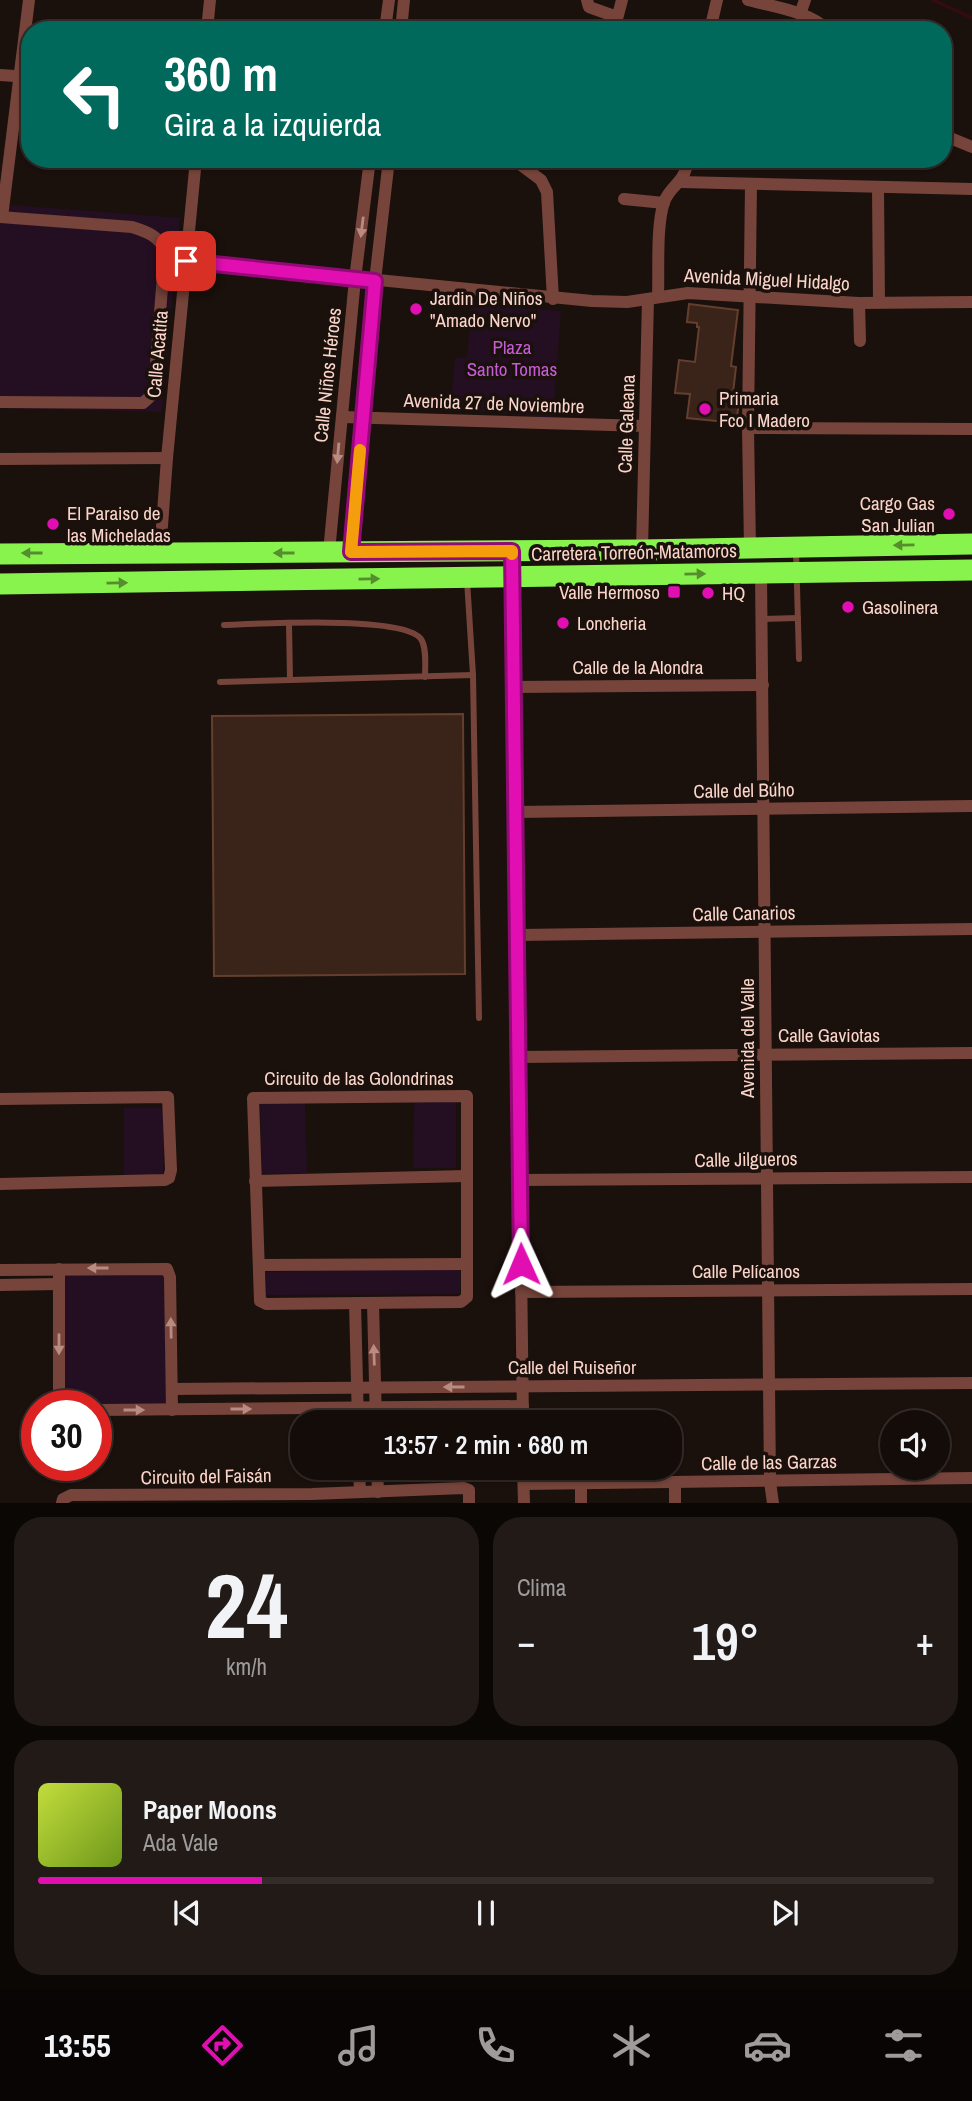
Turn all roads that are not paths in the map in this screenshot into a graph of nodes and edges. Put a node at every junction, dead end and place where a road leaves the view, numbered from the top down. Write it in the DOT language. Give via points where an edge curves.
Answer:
graph roads {
  1 [pos="29,0"];
  2 [pos="210,0"];
  3 [pos="389,0"];
  4 [pos="404,0"];
  5 [pos="587,0"];
  6 [pos="622,0"];
  7 [pos="717,0"];
  8 [pos="748,0"];
  9 [pos="805,0"];
  10 [pos="800,14"];
  11 [pos="28,21"];
  12 [pos="208,21"];
  13 [pos="386,21"];
  14 [pos="402,21"];
  15 [pos="612,21"];
  16 [pos="616,21"];
  17 [pos="712,21"];
  18 [pos="817,21"];
  19 [pos="0,75"];
  20 [pos="21,77"];
  21 [pos="21,100"];
  22 [pos="952,139"];
  23 [pos="972,147"];
  24 [pos="195,168"];
  25 [pos="369,168"];
  26 [pos="388,168"];
  27 [pos="525,168"];
  28 [pos="685,168"];
  29 [pos="681,182"];
  30 [pos="751,184"];
  31 [pos="878,188"];
  32 [pos="972,189"];
  33 [pos="624,199"];
  34 [pos="664,203"];
  35 [pos="1,217"];
  36 [pos="186,261"];
  37 [pos="355,279"];
  38 [pos="375,281"];
  39 [pos="653,298"];
  40 [pos="749,298"];
  41 [pos="553,299"];
  42 [pos="879,302"];
  43 [pos="972,302"];
  44 [pos="859,303"];
  45 [pos="860,341"];
  46 [pos="0,402"];
  47 [pos="342,417"];
  48 [pos="362,418"];
  49 [pos="645,426"];
  50 [pos="748,428"];
  51 [pos="972,429"];
  52 [pos="167,458"];
  53 [pos="0,459"];
  54 [pos="972,544"];
  55 [pos="750,548"];
  56 [pos="796,548"];
  57 [pos="642,550"];
  58 [pos="512,551"];
  59 [pos="329,552"];
  60 [pos="351,552"];
  61 [pos="160,553"];
  62 [pos="0,554"];
  63 [pos="972,570"];
  64 [pos="761,573"];
  65 [pos="797,573"];
  66 [pos="512,577"];
  67 [pos="467,578"];
  68 [pos="0,584"];
  69 [pos="798,618"];
  70 [pos="762,619"];
  71 [pos="289,624"];
  72 [pos="224,625"];
  73 [pos="799,659"];
  74 [pos="473,676"];
  75 [pos="425,677"];
  76 [pos="290,680"];
  77 [pos="220,682"];
  78 [pos="763,685"];
  79 [pos="514,687"];
  80 [pos="972,806"];
  81 [pos="765,809"];
  82 [pos="516,812"];
  83 [pos="972,929"];
  84 [pos="765,932"];
  85 [pos="517,935"];
  86 [pos="479,1018"];
  87 [pos="972,1054"];
  88 [pos="766,1055"];
  89 [pos="518,1057"];
  90 [pos="0,1099"];
  91 [pos="467,1176"];
  92 [pos="972,1177"];
  93 [pos="767,1178"];
  94 [pos="520,1180"];
  95 [pos="254,1181"];
  96 [pos="0,1184"];
  97 [pos="467,1264"];
  98 [pos="259,1265"];
  99 [pos="59,1269"];
  100 [pos="0,1270"];
  101 [pos="59,1284"];
  102 [pos="0,1285"];
  103 [pos="972,1289"];
  104 [pos="768,1290"];
  105 [pos="521,1292"];
  106 [pos="355,1303"];
  107 [pos="373,1303"];
  108 [pos="972,1383"];
  109 [pos="769,1385"];
  110 [pos="522,1386"];
  111 [pos="357,1387"];
  112 [pos="375,1387"];
  113 [pos="172,1389"];
  114 [pos="59,1390"];
  115 [pos="523,1406"];
  116 [pos="357,1407"];
  117 [pos="376,1407"];
  118 [pos="112,1410"];
  119 [pos="172,1410"];
  120 [pos="357,1410"];
  121 [pos="523,1410"];
  122 [pos="972,1478"];
  123 [pos="360,1480"];
  124 [pos="378,1480"];
  125 [pos="524,1480"];
  126 [pos="770,1482"];
  127 [pos="581,1483"];
  128 [pos="675,1483"];
  129 [pos="524,1484"];
  130 [pos="360,1492"];
  131 [pos="378,1492"];
  132 [pos="312,1498"];
  133 [pos="146,1499"];
  134 [pos="228,1499"];
  135 [pos="62,1503"];
  136 [pos="469,1503"];
  137 [pos="524,1503"];
  138 [pos="581,1503"];
  139 [pos="675,1503"];
  140 [pos="773,1503"];
  1 -- 11 [label="street"];
  2 -- 12 [label="street"];
  3 -- 13 [label="street"];
  4 -- 14 [label="street"];
  5 -- 15 [label="street" via="589,7"];
  6 -- 16 [label="street"];
  7 -- 17 [label="street"];
  8 -- 10 [label="street"];
  9 -- 10 [label="street"];
  10 -- 18 [label="street"];
  19 -- 20 [label="street"];
  21 -- 35 [label="street"];
  22 -- 23 [label="street"];
  24 -- 36 [label="street, Calle Acatita"];
  25 -- 37 [label="street, Calle Niños Héroes, one-way"];
  26 -- 38 [label="street, Calle Niños Héroes"];
  27 -- 41 [label="street" via="541,180 547,192"];
  28 -- 29 [label="street"];
  29 -- 30 [label="street"];
  29 -- 34 [label="street"];
  30 -- 31 [label="street"];
  30 -- 40 [label="street"];
  31 -- 32 [label="street"];
  31 -- 42 [label="street"];
  33 -- 34 [label="street"];
  34 -- 39 [label="street, Calle Galeana"];
  35 -- 46 [label="street" via="132,227 160,240 165,250 152,395 143,403"];
  36 -- 37 [label="street, Avenida Miguel Hidalgo"];
  36 -- 52 [label="street, Calle Acatita"];
  37 -- 38 [label="street, Avenida Miguel Hidalgo"];
  37 -- 47 [label="street, Calle Niños Héroes"];
  38 -- 41 [label="street, Avenida Miguel Hidalgo"];
  38 -- 48 [label="street, Calle Niños Héroes"];
  39 -- 40 [label="street, Avenida Miguel Hidalgo" via="688,293"];
  39 -- 41 [label="street, Avenida Miguel Hidalgo"];
  39 -- 49 [label="street, Calle Galeana"];
  40 -- 44 [label="street, Avenida Miguel Hidalgo"];
  40 -- 50 [label="street"];
  42 -- 43 [label="street, Avenida Miguel Hidalgo"];
  42 -- 44 [label="street, Avenida Miguel Hidalgo"];
  44 -- 45 [label="street"];
  47 -- 48 [label="street, Avenida 27 de Noviembre"];
  47 -- 59 [label="street, Calle Niños Héroes, one-way"];
  48 -- 49 [label="street, Avenida 27 de Noviembre"];
  48 -- 60 [label="street, Calle Niños Héroes"];
  49 -- 57 [label="street, Calle Galeana"];
  50 -- 51 [label="street"];
  50 -- 55 [label="street"];
  52 -- 53 [label="street"];
  52 -- 61 [label="street, Calle Acatita"];
  54 -- 56 [label="highway, one-way"];
  55 -- 56 [label="highway"];
  55 -- 57 [label="highway"];
  56 -- 65 [label="lane"];
  57 -- 58 [label="highway"];
  58 -- 60 [label="highway"];
  58 -- 66 [label="street"];
  59 -- 60 [label="highway"];
  59 -- 61 [label="highway, one-way"];
  61 -- 62 [label="highway, one-way"];
  63 -- 65 [label="highway, Carretera Torreón-Matamoros"];
  64 -- 65 [label="highway, Carretera Torreón-Matamoros"];
  66 -- 64 [label="highway, Carretera Torreón-Matamoros, one-way"];
  64 -- 70 [label="street, Avenida del Valle"];
  65 -- 69 [label="lane"];
  66 -- 67 [label="highway, Carretera Torreón-Matamoros"];
  66 -- 79 [label="street"];
  68 -- 67 [label="highway, Carretera Torreón-Matamoros, one-way"];
  67 -- 74 [label="lane"];
  69 -- 70 [label="lane"];
  69 -- 73 [label="lane"];
  70 -- 78 [label="street, Avenida del Valle"];
  71 -- 72 [label="lane"];
  71 -- 75 [label="lane" via="359,623 413,633 424,644"];
  71 -- 76 [label="lane"];
  74 -- 75 [label="lane"];
  74 -- 86 [label="lane"];
  75 -- 76 [label="lane"];
  76 -- 77 [label="lane"];
  78 -- 79 [label="street, Calle de la Alondra"];
  78 -- 81 [label="street, Avenida del Valle"];
  79 -- 82 [label="street"];
  80 -- 81 [label="street, Calle del Búho"];
  81 -- 82 [label="street, Calle del Búho"];
  81 -- 84 [label="street, Avenida del Valle"];
  82 -- 85 [label="street"];
  83 -- 84 [label="street, Calle Canarios"];
  84 -- 85 [label="street, Calle Canarios"];
  84 -- 88 [label="street, Avenida del Valle"];
  85 -- 89 [label="street"];
  87 -- 88 [label="street, Calle Gaviotas"];
  88 -- 89 [label="street, Calle Gaviotas"];
  88 -- 93 [label="street, Avenida del Valle"];
  89 -- 94 [label="street"];
  90 -- 96 [label="street" via="168,1097 172,1170 165,1180"];
  91 -- 95 [label="street"];
  91 -- 95 [label="street, Circuito de las Golondrinas" via="467,1096 253,1098"];
  91 -- 97 [label="street, Circuito de las Golondrinas"];
  92 -- 93 [label="street, Calle Jilgueros"];
  93 -- 94 [label="street, Calle Jilgueros"];
  93 -- 104 [label="street, Avenida del Valle"];
  94 -- 105 [label="street"];
  95 -- 98 [label="street, Circuito de las Golondrinas"];
  97 -- 98 [label="street"];
  97 -- 107 [label="street, Circuito de las Golondrinas" via="467,1297 461,1302"];
  98 -- 106 [label="street, Circuito de las Golondrinas" via="262,1303"];
  99 -- 100 [label="street"];
  99 -- 101 [label="street"];
  113 -- 99 [label="street, one-way" via="169,1271"];
  101 -- 102 [label="street"];
  101 -- 114 [label="street, one-way"];
  103 -- 104 [label="street, Calle Pelícanos"];
  104 -- 105 [label="street, Calle Pelícanos"];
  104 -- 109 [label="street, Avenida del Valle"];
  105 -- 110 [label="street"];
  106 -- 107 [label="street, Circuito de las Golondrinas"];
  106 -- 111 [label="street"];
  112 -- 107 [label="street, one-way"];
  108 -- 109 [label="street, Calle del Ruiseñor"];
  109 -- 110 [label="street, Calle del Ruiseñor"];
  109 -- 126 [label="street, Avenida del Valle"];
  110 -- 112 [label="street, Calle del Ruiseñor, one-way"];
  110 -- 115 [label="street"];
  111 -- 112 [label="street, Calle del Ruiseñor"];
  111 -- 113 [label="street, Calle del Ruiseñor"];
  111 -- 116 [label="street"];
  112 -- 117 [label="street"];
  113 -- 119 [label="street"];
  115 -- 117 [label="street, Calle del Ruiseñor"];
  115 -- 121 [label="street"];
  116 -- 117 [label="street, Calle del Ruiseñor"];
  119 -- 116 [label="street, Calle del Ruiseñor, one-way"];
  116 -- 120 [label="street"];
  118 -- 119 [label="street, Calle del Ruiseñor, one-way"];
  122 -- 126 [label="street, Calle de las Garzas"];
  123 -- 130 [label="street"];
  124 -- 131 [label="street"];
  125 -- 129 [label="street"];
  126 -- 128 [label="street, Calle de las Garzas"];
  126 -- 140 [label="street, Avenida del Valle"];
  127 -- 128 [label="street, Calle de las Garzas"];
  127 -- 129 [label="street, Calle de las Garzas"];
  127 -- 138 [label="street"];
  128 -- 139 [label="street"];
  129 -- 137 [label="street"];
  130 -- 131 [label="street, Circuito del Faisán"];
  130 -- 132 [label="street, Circuito del Faisán"];
  131 -- 136 [label="street, Circuito del Faisán" via="464,1488 469,1490"];
  132 -- 134 [label="street, Circuito del Faisán"];
  133 -- 134 [label="street, Circuito del Faisán"];
  133 -- 135 [label="street, Circuito del Faisán" via="71,1495"];
}
